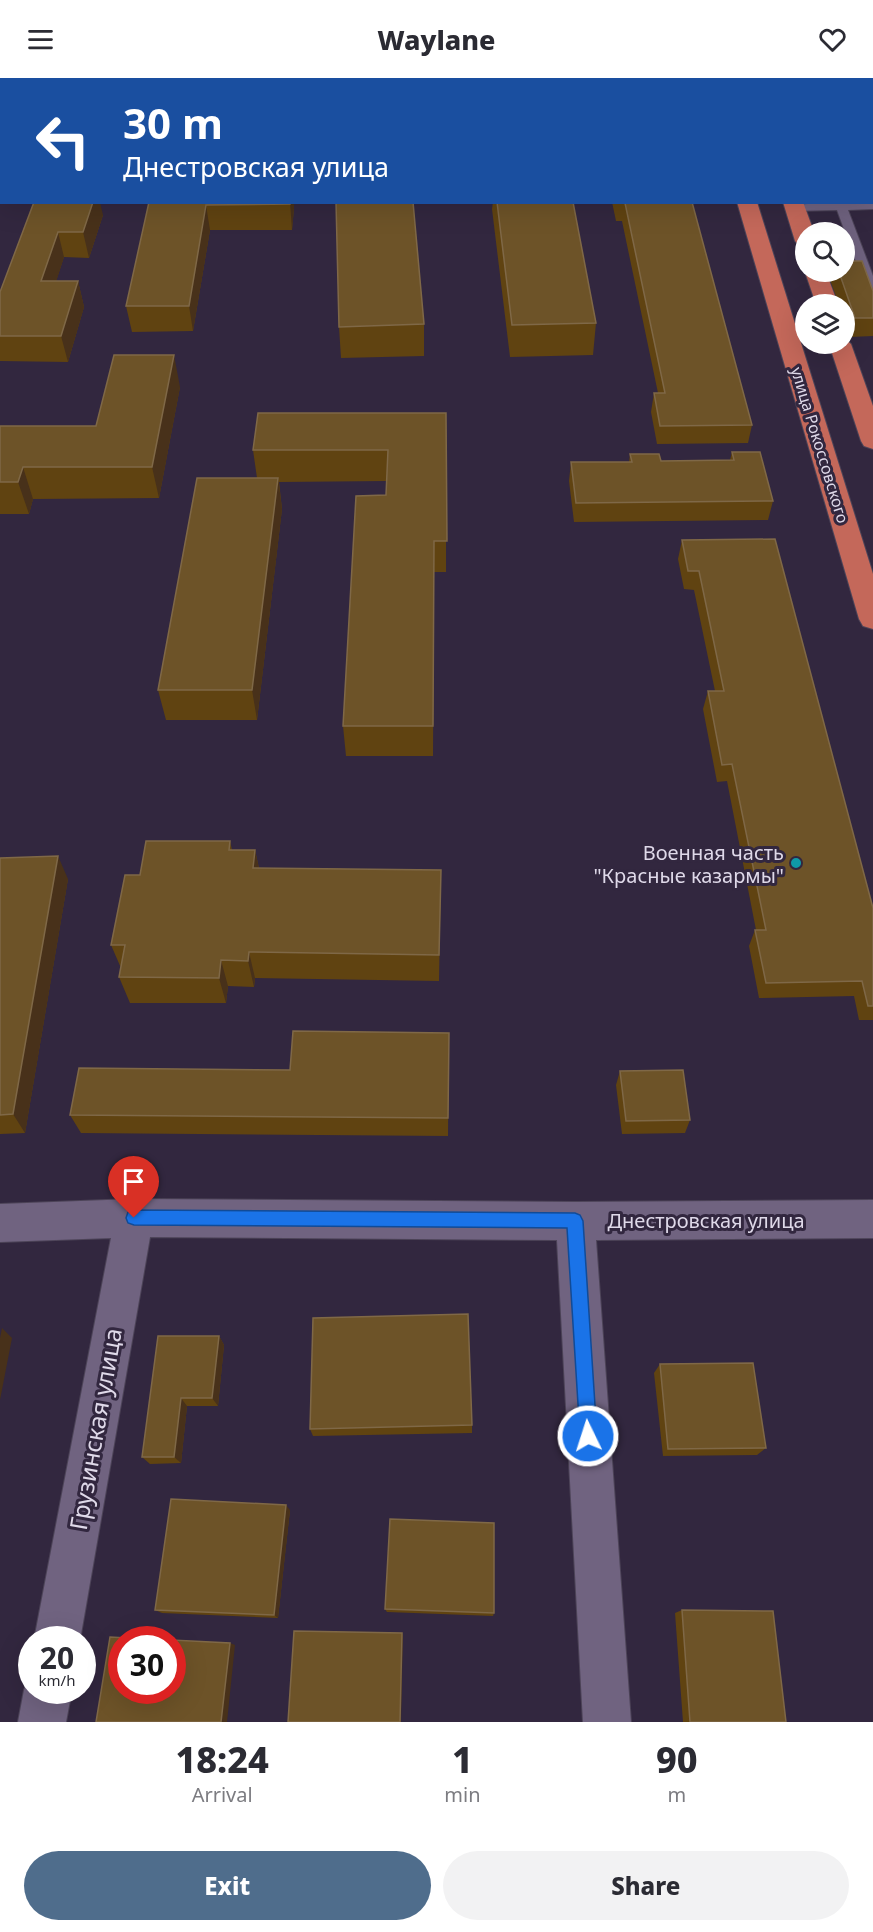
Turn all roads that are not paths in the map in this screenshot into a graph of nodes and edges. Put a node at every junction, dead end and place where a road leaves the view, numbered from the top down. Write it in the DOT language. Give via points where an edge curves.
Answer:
graph roads {
  1 [pos="748,204"];
  2 [pos="794,205"];
  3 [pos="839,205"];
  4 [pos="873,206"];
  5 [pos="800,222"];
  6 [pos="873,292"];
  7 [pos="843,354"];
  8 [pos="873,441"];
  9 [pos="873,619"];
  10 [pos="134,1218"];
  11 [pos="873,1219"];
  12 [pos="575,1221"];
  13 [pos="0,1223"];
  14 [pos="60,1626"];
  15 [pos="45,1704"];
  16 [pos="42,1722"];
  17 [pos="607,1722"];
  1 -- 9 [label="highway, улица Рокоссовского"];
  2 -- 3 [label="lane"];
  2 -- 5 [label="highway"];
  3 -- 4 [label="lane"];
  3 -- 6 [label="lane"];
  7 -- 8 [label="highway"];
  10 -- 12 [label="street, Днестровская улица"];
  10 -- 13 [label="street, Днестровская улица"];
  10 -- 14 [label="street, Грузинская улица"];
  11 -- 12 [label="street, Днестровская улица"];
  12 -- 17 [label="street"];
  15 -- 16 [label="street"];
}
